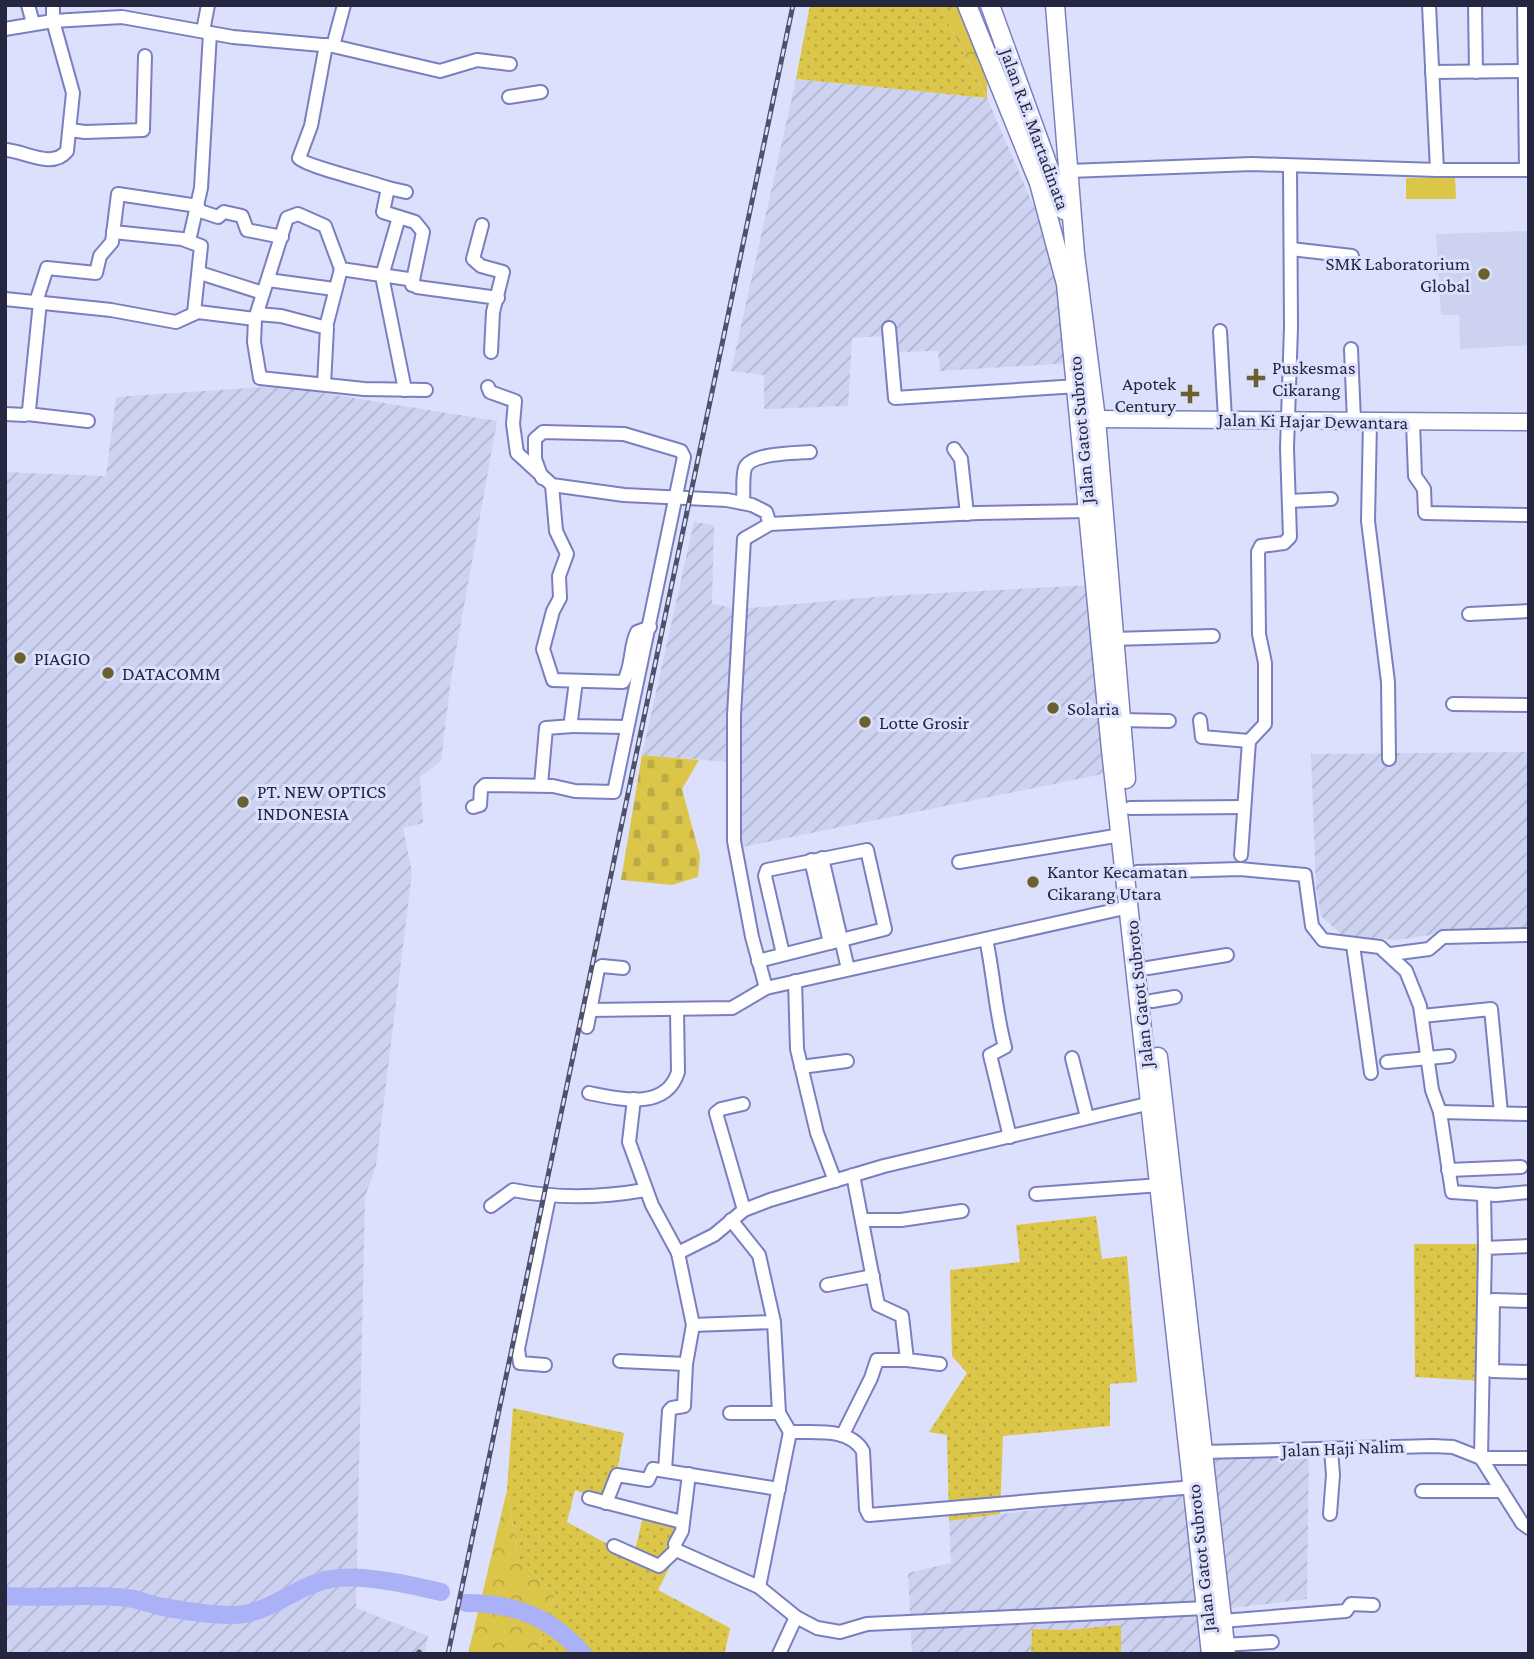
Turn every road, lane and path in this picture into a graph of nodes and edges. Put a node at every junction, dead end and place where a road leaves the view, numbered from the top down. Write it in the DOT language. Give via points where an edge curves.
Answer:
graph roads {
  1 [pos="28,5"];
  2 [pos="53,5"];
  3 [pos="208,5"];
  4 [pos="344,5"];
  5 [pos="967,5"];
  6 [pos="990,5"];
  7 [pos="1055,5"];
  8 [pos="1429,5"];
  9 [pos="1475,5"];
  10 [pos="1524,5"];
  11 [pos="123,11"];
  12 [pos="53,21"];
  13 [pos="33,23"];
  14 [pos="5,29"];
  15 [pos="206,32"];
  16 [pos="329,46"];
  17 [pos="145,56"];
  18 [pos="510,64"];
  19 [pos="1524,71"];
  20 [pos="1432,72"];
  21 [pos="1476,72"];
  22 [pos="541,92"];
  23 [pos="509,97"];
  24 [pos="1063,102"];
  25 [pos="1028,104"];
  26 [pos="70,130"];
  27 [pos="5,150"];
  28 [pos="1290,167"];
  29 [pos="1437,170"];
  30 [pos="1528,170"];
  31 [pos="1069,172"];
  32 [pos="388,188"];
  33 [pos="406,192"];
  34 [pos="197,208"];
  35 [pos="399,216"];
  36 [pos="482,225"];
  37 [pos="113,232"];
  38 [pos="282,237"];
  39 [pos="189,241"];
  40 [pos="1291,249"];
  41 [pos="1067,253"];
  42 [pos="1352,256"];
  43 [pos="341,269"];
  44 [pos="200,273"];
  45 [pos="382,276"];
  46 [pos="268,280"];
  47 [pos="412,285"];
  48 [pos="334,289"];
  49 [pos="263,293"];
  50 [pos="498,298"];
  51 [pos="5,299"];
  52 [pos="38,302"];
  53 [pos="194,313"];
  54 [pos="256,317"];
  55 [pos="326,327"];
  56 [pos="889,328"];
  57 [pos="1220,331"];
  58 [pos="1351,349"];
  59 [pos="491,352"];
  60 [pos="324,384"];
  61 [pos="1078,386"];
  62 [pos="488,387"];
  63 [pos="405,390"];
  64 [pos="426,390"];
  65 [pos="5,414"];
  66 [pos="27,414"];
  67 [pos="1096,419"];
  68 [pos="1225,419"];
  69 [pos="1289,420"];
  70 [pos="88,421"];
  71 [pos="1362,421"];
  72 [pos="1529,422"];
  73 [pos="1413,423"];
  74 [pos="954,449"];
  75 [pos="810,452"];
  76 [pos="547,482"];
  77 [pos="677,496"];
  78 [pos="1331,499"];
  79 [pos="1289,501"];
  80 [pos="743,503"];
  81 [pos="1089,512"];
  82 [pos="967,514"];
  83 [pos="1529,514"];
  84 [pos="770,523"];
  85 [pos="1529,611"];
  86 [pos="1469,614"];
  87 [pos="650,627"];
  88 [pos="1213,636"];
  89 [pos="1113,639"];
  90 [pos="576,681"];
  91 [pos="1453,704"];
  92 [pos="1529,705"];
  93 [pos="1121,720"];
  94 [pos="1200,720"];
  95 [pos="1169,721"];
  96 [pos="573,726"];
  97 [pos="627,727"];
  98 [pos="1249,741"];
  99 [pos="1389,759"];
  100 [pos="541,785"];
  101 [pos="473,807"];
  102 [pos="1244,807"];
  103 [pos="1130,808"];
  104 [pos="1121,835"];
  105 [pos="1241,856"];
  106 [pos="816,859"];
  107 [pos="959,862"];
  108 [pos="1137,872"];
  109 [pos="1129,907"];
  110 [pos="1529,935"];
  111 [pos="986,939"];
  112 [pos="835,941"];
  113 [pos="1353,945"];
  114 [pos="783,954"];
  115 [pos="1391,954"];
  116 [pos="1227,955"];
  117 [pos="758,961"];
  118 [pos="623,968"];
  119 [pos="1148,968"];
  120 [pos="848,969"];
  121 [pos="795,981"];
  122 [pos="766,988"];
  123 [pos="1175,997"];
  124 [pos="1152,1000"];
  125 [pos="590,1010"];
  126 [pos="677,1011"];
  127 [pos="1422,1016"];
  128 [pos="587,1027"];
  129 [pos="1449,1056"];
  130 [pos="1072,1058"];
  131 [pos="1427,1059"];
  132 [pos="847,1061"];
  133 [pos="1387,1062"];
  134 [pos="801,1067"];
  135 [pos="1371,1073"];
  136 [pos="589,1093"];
  137 [pos="634,1099"];
  138 [pos="1151,1103"];
  139 [pos="743,1104"];
  140 [pos="1440,1112"];
  141 [pos="1501,1113"];
  142 [pos="1529,1114"];
  143 [pos="1087,1117"];
  144 [pos="1010,1137"];
  145 [pos="1521,1167"];
  146 [pos="1448,1170"];
  147 [pos="853,1175"];
  148 [pos="835,1181"];
  149 [pos="1161,1185"];
  150 [pos="645,1189"];
  151 [pos="1529,1192"];
  152 [pos="1036,1194"];
  153 [pos="1483,1195"];
  154 [pos="549,1197"];
  155 [pos="491,1206"];
  156 [pos="744,1210"];
  157 [pos="962,1211"];
  158 [pos="731,1220"];
  159 [pos="863,1220"];
  160 [pos="1529,1246"];
  161 [pos="1485,1248"];
  162 [pos="678,1253"];
  163 [pos="873,1276"];
  164 [pos="827,1285"];
  165 [pos="1529,1301"];
  166 [pos="774,1322"];
  167 [pos="693,1325"];
  168 [pos="906,1360"];
  169 [pos="620,1362"];
  170 [pos="686,1364"];
  171 [pos="940,1364"];
  172 [pos="545,1365"];
  173 [pos="1529,1372"];
  174 [pos="730,1413"];
  175 [pos="779,1413"];
  176 [pos="790,1432"];
  177 [pos="843,1433"];
  178 [pos="1331,1449"];
  179 [pos="1203,1452"];
  180 [pos="1481,1458"];
  181 [pos="1529,1458"];
  182 [pos="665,1470"];
  183 [pos="689,1474"];
  184 [pos="1194,1487"];
  185 [pos="779,1489"];
  186 [pos="1422,1491"];
  187 [pos="1502,1491"];
  188 [pos="589,1497"];
  189 [pos="606,1503"];
  190 [pos="1330,1514"];
  191 [pos="682,1522"];
  192 [pos="1529,1528"];
  193 [pos="614,1546"];
  194 [pos="676,1550"];
  195 [pos="758,1587"];
  196 [pos="1373,1605"];
  197 [pos="1206,1608"];
  198 [pos="796,1617"];
  199 [pos="1222,1621"];
  200 [pos="1272,1642"];
  201 [pos="1220,1651"];
  202 [pos="779,1654"];
  1 -- 13 [label="street"];
  2 -- 12 [label="street"];
  3 -- 15 [label="street"];
  4 -- 16 [label="street"];
  5 -- 41 [label="highway, Jalan R.E. Martadinata"];
  6 -- 25 [label="highway, Jalan R.E. Martadinata"];
  7 -- 24 [label="highway"];
  8 -- 20 [label="street"];
  9 -- 21 [label="street"];
  10 -- 19 [label="street"];
  11 -- 12 [label="street"];
  11 -- 15 [label="street"];
  12 -- 13 [label="street"];
  12 -- 26 [label="street" via="73,93"];
  13 -- 14 [label="street"];
  15 -- 16 [label="street"];
  15 -- 34 [label="street"];
  16 -- 18 [label="street" via="440,71 477,60"];
  16 -- 32 [label="street" via="299,158 306,165"];
  17 -- 26 [label="street" via="143,130"];
  19 -- 21 [label="street"];
  19 -- 30 [label="street"];
  20 -- 21 [label="street"];
  20 -- 29 [label="street"];
  22 -- 23 [label="street"];
  24 -- 25 [label="highway" via="1047,116"];
  24 -- 31 [label="highway"];
  25 -- 41 [label="highway, Jalan R.E. Martadinata" via="1055,180"];
  26 -- 27 [label="street" via="67,151 60,158"];
  28 -- 29 [label="street"];
  28 -- 31 [label="street" via="1242,164"];
  28 -- 40 [label="street"];
  29 -- 30 [label="street"];
  31 -- 41 [label="highway"];
  32 -- 33 [label="street"];
  32 -- 35 [label="street" via="383,212"];
  34 -- 37 [label="street" via="118,194"];
  34 -- 38 [label="street" via="218,217 224,212 244,217 247,230"];
  34 -- 39 [label="street"];
  35 -- 45 [label="street"];
  35 -- 47 [label="street" via="415,222 423,232"];
  36 -- 50 [label="street" via="473,259 503,271"];
  37 -- 39 [label="street"];
  37 -- 52 [label="street" via="96,273 47,268"];
  38 -- 43 [label="street" via="284,223 292,215 321,224"];
  38 -- 46 [label="street"];
  39 -- 44 [label="street" via="202,247"];
  40 -- 42 [label="street"];
  40 -- 69 [label="street"];
  41 -- 61 [label="highway, Jalan Gatot Subroto" via="1066,284"];
  41 -- 67 [label="highway, Jalan Gatot Subroto"];
  43 -- 45 [label="street"];
  43 -- 48 [label="street"];
  44 -- 49 [label="street"];
  44 -- 53 [label="street"];
  45 -- 47 [label="street" via="408,279"];
  45 -- 63 [label="street"];
  46 -- 48 [label="street"];
  46 -- 49 [label="street"];
  47 -- 50 [label="street"];
  48 -- 55 [label="street"];
  49 -- 54 [label="street"];
  50 -- 59 [label="street" via="492,317"];
  51 -- 52 [label="street"];
  52 -- 53 [label="street" via="176,322"];
  52 -- 66 [label="street"];
  53 -- 54 [label="street"];
  54 -- 55 [label="street" via="281,316"];
  54 -- 60 [label="street" via="254,342 260,378"];
  55 -- 60 [label="street"];
  56 -- 61 [label="street" via="895,398"];
  57 -- 68 [label="street"];
  58 -- 71 [label="street"];
  60 -- 63 [label="street"];
  61 -- 81 [label="highway, Jalan Gatot Subroto"];
  62 -- 76 [label="street" via="515,401 517,453"];
  63 -- 64 [label="street"];
  65 -- 66 [label="street"];
  66 -- 70 [label="street"];
  67 -- 68 [label="main road, Jalan Ki Hajar Dewantara"];
  67 -- 89 [label="highway, Jalan Gatot Subroto"];
  68 -- 69 [label="main road, Jalan Ki Hajar Dewantara"];
  69 -- 71 [label="main road, Jalan Ki Hajar Dewantara"];
  69 -- 79 [label="street"];
  71 -- 73 [label="main road, Jalan Ki Hajar Dewantara"];
  71 -- 99 [label="street" via="1368,521 1388,682"];
  72 -- 73 [label="main road, Jalan Ki Hajar Dewantara"];
  73 -- 83 [label="street" via="1415,476 1423,489 1425,513"];
  74 -- 82 [label="street" via="961,459"];
  75 -- 80 [label="street" via="771,455 748,464"];
  76 -- 77 [label="street" via="625,495"];
  76 -- 77 [label="street" via="534,447 539,433 624,434 683,454"];
  76 -- 90 [label="street" via="556,531 567,556 544,655 554,680"];
  77 -- 80 [label="street"];
  77 -- 87 [label="street"];
  78 -- 79 [label="street"];
  79 -- 98 [label="street" via="1289,541 1259,547 1265,724"];
  80 -- 84 [label="street" via="766,512"];
  81 -- 82 [label="street"];
  81 -- 104 [label="highway, Jalan Gatot Subroto"];
  82 -- 84 [label="street"];
  84 -- 117 [label="street" via="742,543 733,715 735,851"];
  85 -- 86 [label="street"];
  87 -- 90 [label="street" via="637,632 632,641 629,671 623,682"];
  87 -- 97 [label="street"];
  88 -- 89 [label="street"];
  89 -- 93 [label="highway, Jalan Gatot Subroto"];
  90 -- 96 [label="street"];
  91 -- 92 [label="street"];
  93 -- 95 [label="street"];
  93 -- 103 [label="highway, Jalan Gatot Subroto"];
  94 -- 98 [label="street" via="1202,737"];
  96 -- 97 [label="street"];
  96 -- 100 [label="street" via="546,728"];
  97 -- 100 [label="street" via="614,792"];
  98 -- 102 [label="street"];
  100 -- 101 [label="street" via="483,785 480,805"];
  102 -- 103 [label="street"];
  102 -- 105 [label="street"];
  103 -- 108 [label="highway, Jalan Gatot Subroto"];
  104 -- 107 [label="street"];
  104 -- 109 [label="highway, Jalan Gatot Subroto"];
  106 -- 112 [label="street"];
  106 -- 112 [label="street" via="867,850 886,928"];
  106 -- 114 [label="street" via="765,872"];
  108 -- 113 [label="street" via="1189,868 1299,873 1307,879 1316,934 1323,940"];
  108 -- 119 [label="highway, Jalan Gatot Subroto"];
  109 -- 111 [label="street"];
  109 -- 138 [label="highway, Jalan Gatot Subroto"];
  110 -- 115 [label="street" via="1443,937 1429,949"];
  111 -- 120 [label="street"];
  111 -- 144 [label="street" via="1005,1047 990,1055"];
  112 -- 114 [label="street"];
  112 -- 120 [label="street"];
  113 -- 115 [label="street" via="1380,947"];
  113 -- 135 [label="street"];
  114 -- 117 [label="street"];
  115 -- 127 [label="street" via="1406,971"];
  116 -- 119 [label="street"];
  117 -- 122 [label="street"];
  118 -- 125 [label="street" via="602,965 598,969"];
  119 -- 124 [label="highway, Jalan Gatot Subroto"];
  120 -- 121 [label="street"];
  121 -- 122 [label="street"];
  121 -- 134 [label="street"];
  122 -- 126 [label="street" via="732,1008"];
  123 -- 124 [label="street"];
  124 -- 179 [label="highway, Jalan Gatot Subroto"];
  125 -- 126 [label="street"];
  125 -- 128 [label="street"];
  126 -- 137 [label="street" via="677,1076 656,1098"];
  127 -- 131 [label="street"];
  127 -- 141 [label="street" via="1491,1009"];
  129 -- 131 [label="street"];
  130 -- 143 [label="street"];
  131 -- 133 [label="street"];
  131 -- 140 [label="street"];
  132 -- 134 [label="street"];
  134 -- 148 [label="street" via="817,1133"];
  136 -- 137 [label="street"];
  137 -- 150 [label="street" via="628,1137"];
  138 -- 143 [label="street"];
  138 -- 149 [label="highway, Jalan Gatot Subroto"];
  139 -- 156 [label="street" via="716,1113"];
  140 -- 141 [label="street"];
  140 -- 146 [label="street"];
  141 -- 142 [label="street"];
  143 -- 144 [label="street"];
  144 -- 147 [label="street"];
  145 -- 146 [label="street"];
  146 -- 153 [label="street" via="1452,1192"];
  147 -- 148 [label="street"];
  147 -- 159 [label="street"];
  148 -- 156 [label="street"];
  149 -- 152 [label="street"];
  149 -- 184 [label="highway, Jalan Gatot Subroto"];
  150 -- 154 [label="street"];
  150 -- 162 [label="street"];
  151 -- 153 [label="street"];
  153 -- 161 [label="street"];
  154 -- 155 [label="street" via="513,1190"];
  154 -- 172 [label="street" via="518,1349 520,1363"];
  156 -- 158 [label="street"];
  157 -- 159 [label="street"];
  158 -- 162 [label="street" via="714,1235"];
  158 -- 166 [label="street" via="760,1255"];
  159 -- 163 [label="street"];
  160 -- 161 [label="street"];
  161 -- 180 [label="street"];
  162 -- 167 [label="street"];
  163 -- 164 [label="street"];
  163 -- 168 [label="street" via="878,1305 902,1316"];
  165 -- 173 [label="street" via="1493,1300 1492,1371"];
  166 -- 167 [label="street"];
  166 -- 175 [label="street"];
  167 -- 170 [label="street"];
  168 -- 171 [label="street"];
  168 -- 177 [label="street" via="877,1360"];
  169 -- 170 [label="street"];
  170 -- 182 [label="street" via="684,1406 669,1411"];
  174 -- 175 [label="street"];
  175 -- 176 [label="street"];
  176 -- 177 [label="street"];
  176 -- 185 [label="street"];
  177 -- 184 [label="street" via="863,1451 869,1515"];
  178 -- 179 [label="street, Jalan Haji Nalim"];
  178 -- 180 [label="street, Jalan Haji Nalim" via="1453,1447"];
  178 -- 190 [label="street"];
  179 -- 199 [label="highway, Jalan Gatot Subroto"];
  180 -- 181 [label="street, Jalan Haji Nalim"];
  180 -- 187 [label="street"];
  182 -- 183 [label="street"];
  182 -- 189 [label="street" via="653,1469 648,1480 617,1475"];
  183 -- 185 [label="street"];
  183 -- 191 [label="street"];
  184 -- 197 [label="highway, Jalan Gatot Subroto"];
  185 -- 195 [label="street"];
  186 -- 187 [label="street"];
  187 -- 192 [label="street"];
  188 -- 189 [label="street"];
  189 -- 191 [label="street"];
  191 -- 194 [label="street"];
  193 -- 194 [label="street" via="659,1566"];
  194 -- 195 [label="street"];
  195 -- 198 [label="street"];
  196 -- 199 [label="street"];
  197 -- 198 [label="street" via="867,1624 828,1632"];
  197 -- 201 [label="highway, Jalan Gatot Subroto"];
  198 -- 202 [label="street"];
  199 -- 201 [label="highway, Jalan Gatot Subroto"];
  200 -- 201 [label="street"];
}
